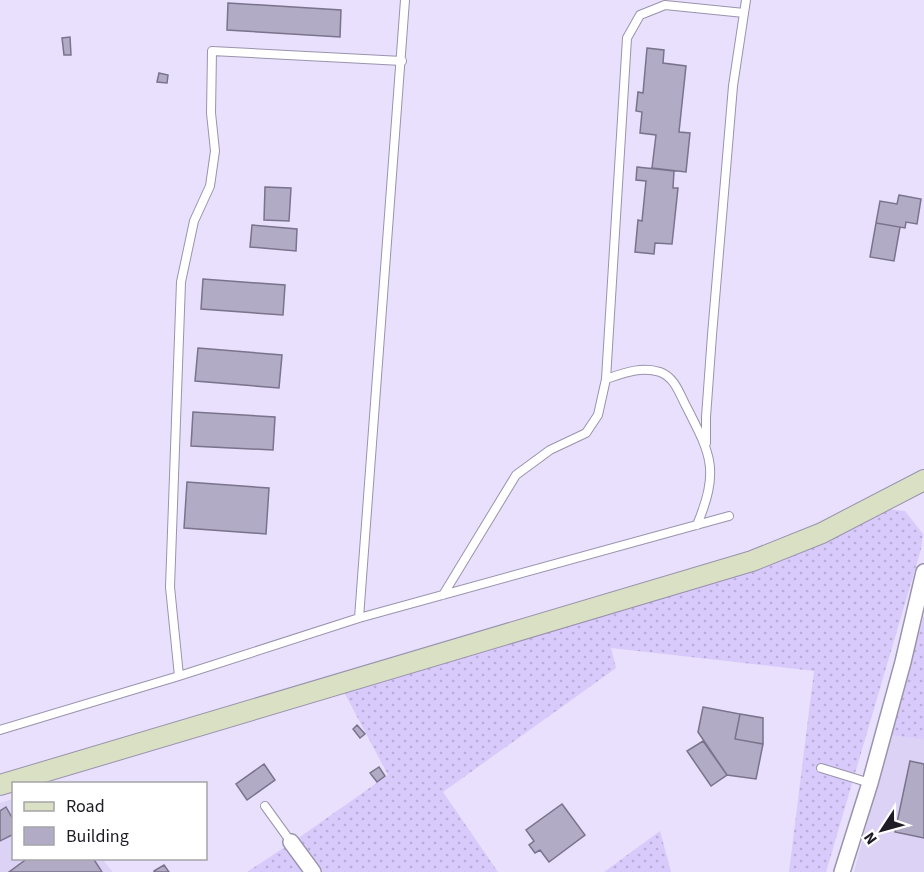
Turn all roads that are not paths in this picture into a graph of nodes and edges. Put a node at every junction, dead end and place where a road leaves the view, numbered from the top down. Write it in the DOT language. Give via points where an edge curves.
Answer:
graph roads {
  1 [pos="405,0"];
  2 [pos="746,0"];
  3 [pos="744,13"];
  4 [pos="402,61"];
  5 [pos="606,379"];
  6 [pos="706,447"];
  7 [pos="924,480"];
  8 [pos="729,516"];
  9 [pos="697,525"];
  10 [pos="924,572"];
  11 [pos="443,595"];
  12 [pos="359,618"];
  13 [pos="179,676"];
  14 [pos="0,730"];
  15 [pos="821,768"];
  16 [pos="870,783"];
  17 [pos="0,785"];
  18 [pos="265,806"];
  19 [pos="291,842"];
  20 [pos="312,872"];
  21 [pos="842,872"];
  1 -- 4 [label="lane"];
  2 -- 3 [label="lane"];
  3 -- 5 [label="lane" via="665,5 640,15 627,39"];
  3 -- 6 [label="lane" via="733,86"];
  4 -- 12 [label="lane"];
  4 -- 13 [label="lane" via="212,51 215,151 210,186 194,221 181,282 170,587"];
  5 -- 6 [label="lane" via="636,370 668,376"];
  5 -- 11 [label="lane" via="598,416 586,433 550,450 516,476"];
  6 -- 9 [label="lane" via="710,491"];
  7 -- 17 [label="street" via="822,533 752,561"];
  8 -- 9 [label="lane"];
  9 -- 11 [label="lane"];
  10 -- 16 [label="street"];
  11 -- 12 [label="lane"];
  12 -- 13 [label="lane"];
  13 -- 14 [label="lane"];
  15 -- 16 [label="lane"];
  16 -- 21 [label="street"];
  18 -- 19 [label="lane"];
  19 -- 20 [label="street"];
}
